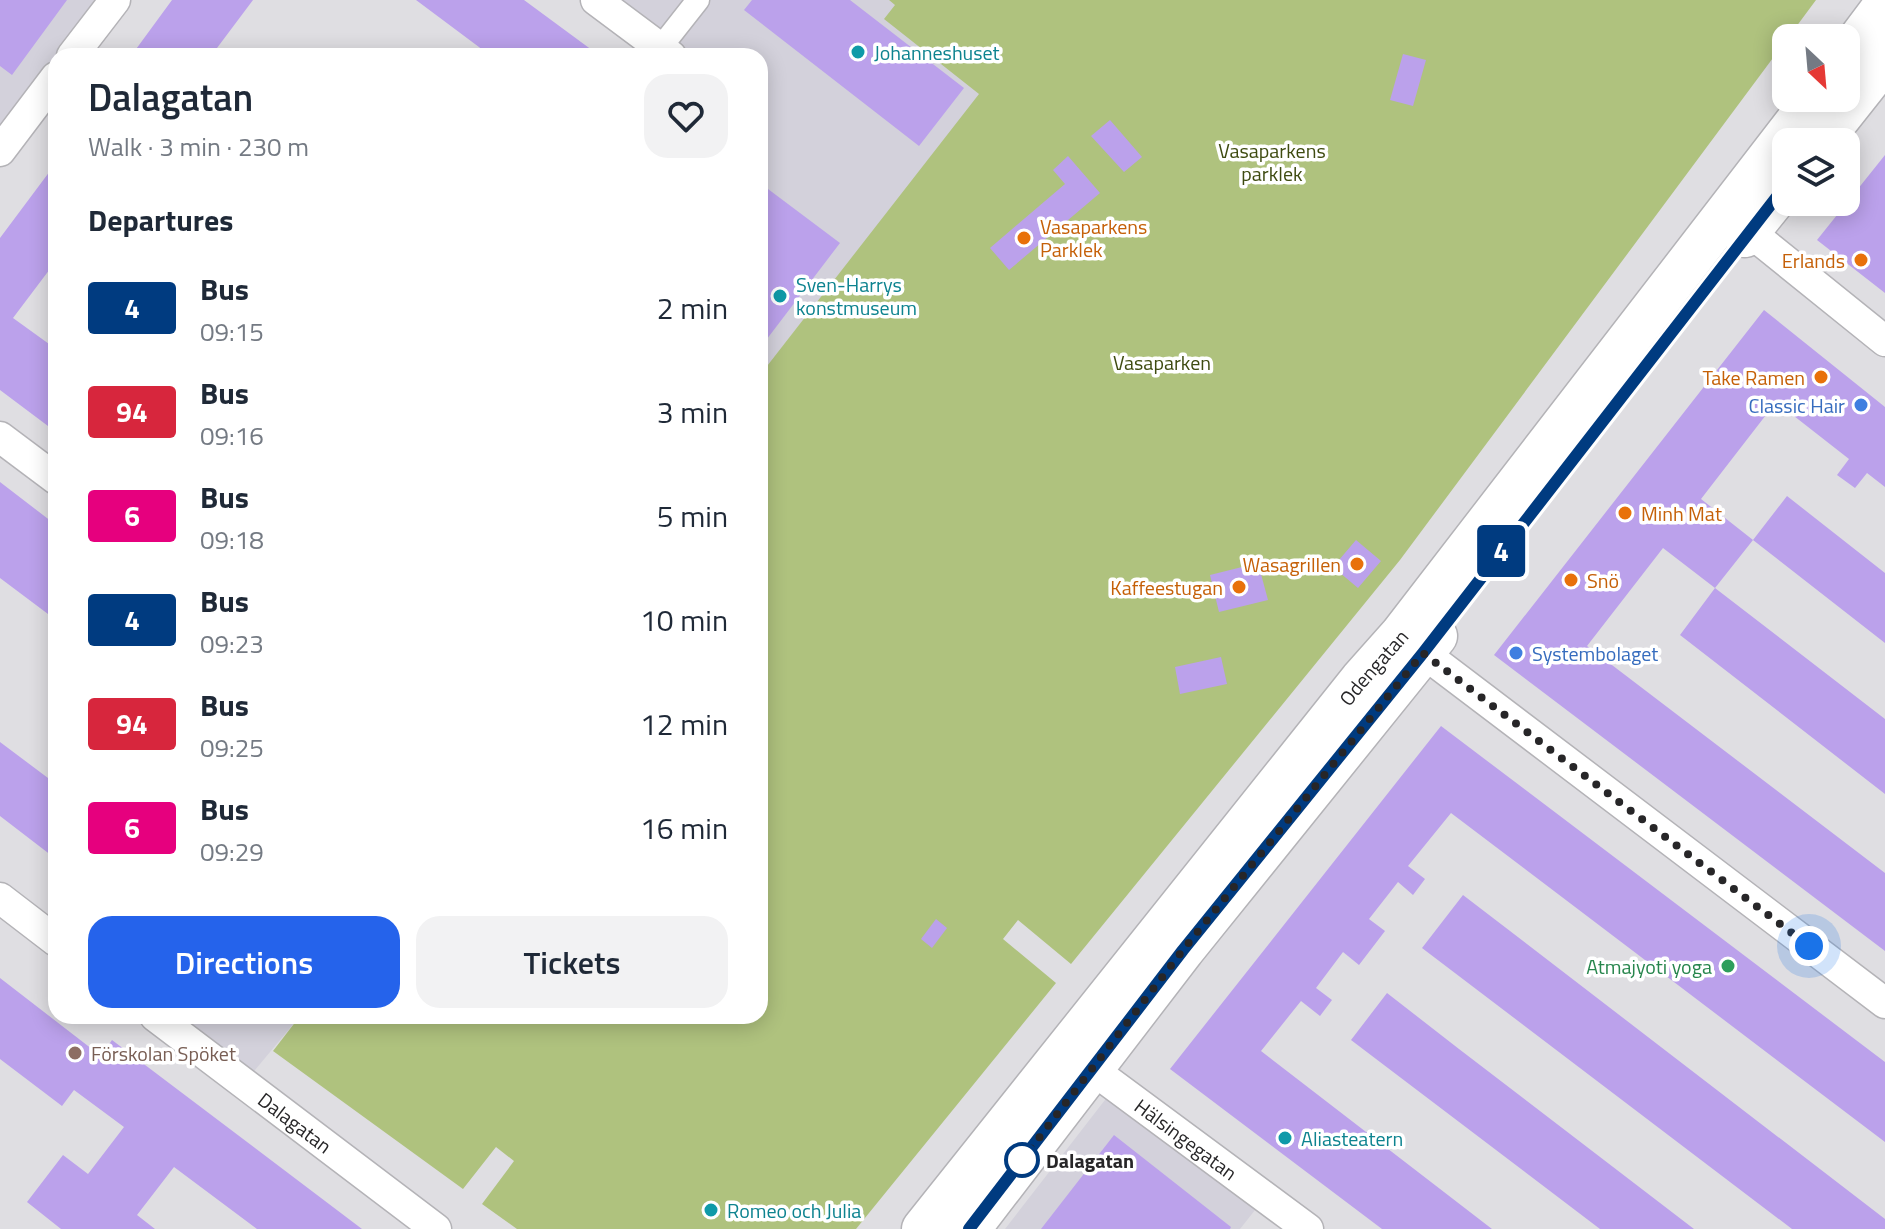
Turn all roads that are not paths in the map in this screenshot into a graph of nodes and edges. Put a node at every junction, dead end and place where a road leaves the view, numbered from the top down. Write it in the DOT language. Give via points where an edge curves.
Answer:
graph roads {
  1 [pos="115,0"];
  2 [pos="596,0"];
  3 [pos="698,0"];
  4 [pos="1885,5"];
  5 [pos="1860,38"];
  6 [pos="78,48"];
  7 [pos="661,48"];
  8 [pos="668,48"];
  9 [pos="1885,60"];
  10 [pos="48,96"];
  11 [pos="1806,112"];
  12 [pos="1831,128"];
  13 [pos="0,151"];
  14 [pos="1772,196"];
  15 [pos="1738,222"];
  16 [pos="1885,341"];
  17 [pos="0,437"];
  18 [pos="48,473"];
  19 [pos="1412,644"];
  20 [pos="0,898"];
  21 [pos="48,935"];
  22 [pos="1885,1003"];
  23 [pos="166,1024"];
  24 [pos="1079,1059"];
  25 [pos="436,1229"];
  26 [pos="923,1229"];
  27 [pos="969,1229"];
  28 [pos="1308,1229"];
  1 -- 6 [label="street"];
  2 -- 7 [label="street"];
  3 -- 8 [label="street"];
  4 -- 5 [label="main road"];
  9 -- 12 [label="main road"];
  10 -- 13 [label="street"];
  11 -- 15 [label="main road, Odengatan"];
  14 -- 15 [label="main road, Odengatan"];
  15 -- 16 [label="street"];
  15 -- 19 [label="main road, Odengatan"];
  17 -- 18 [label="street"];
  19 -- 22 [label="street"];
  19 -- 24 [label="main road, Odengatan"];
  20 -- 21 [label="street"];
  23 -- 25 [label="street, Dalagatan"];
  24 -- 26 [label="main road, Odengatan"];
  24 -- 27 [label="main road, Odengatan"];
  24 -- 28 [label="street, Hälsingegatan"];
}
